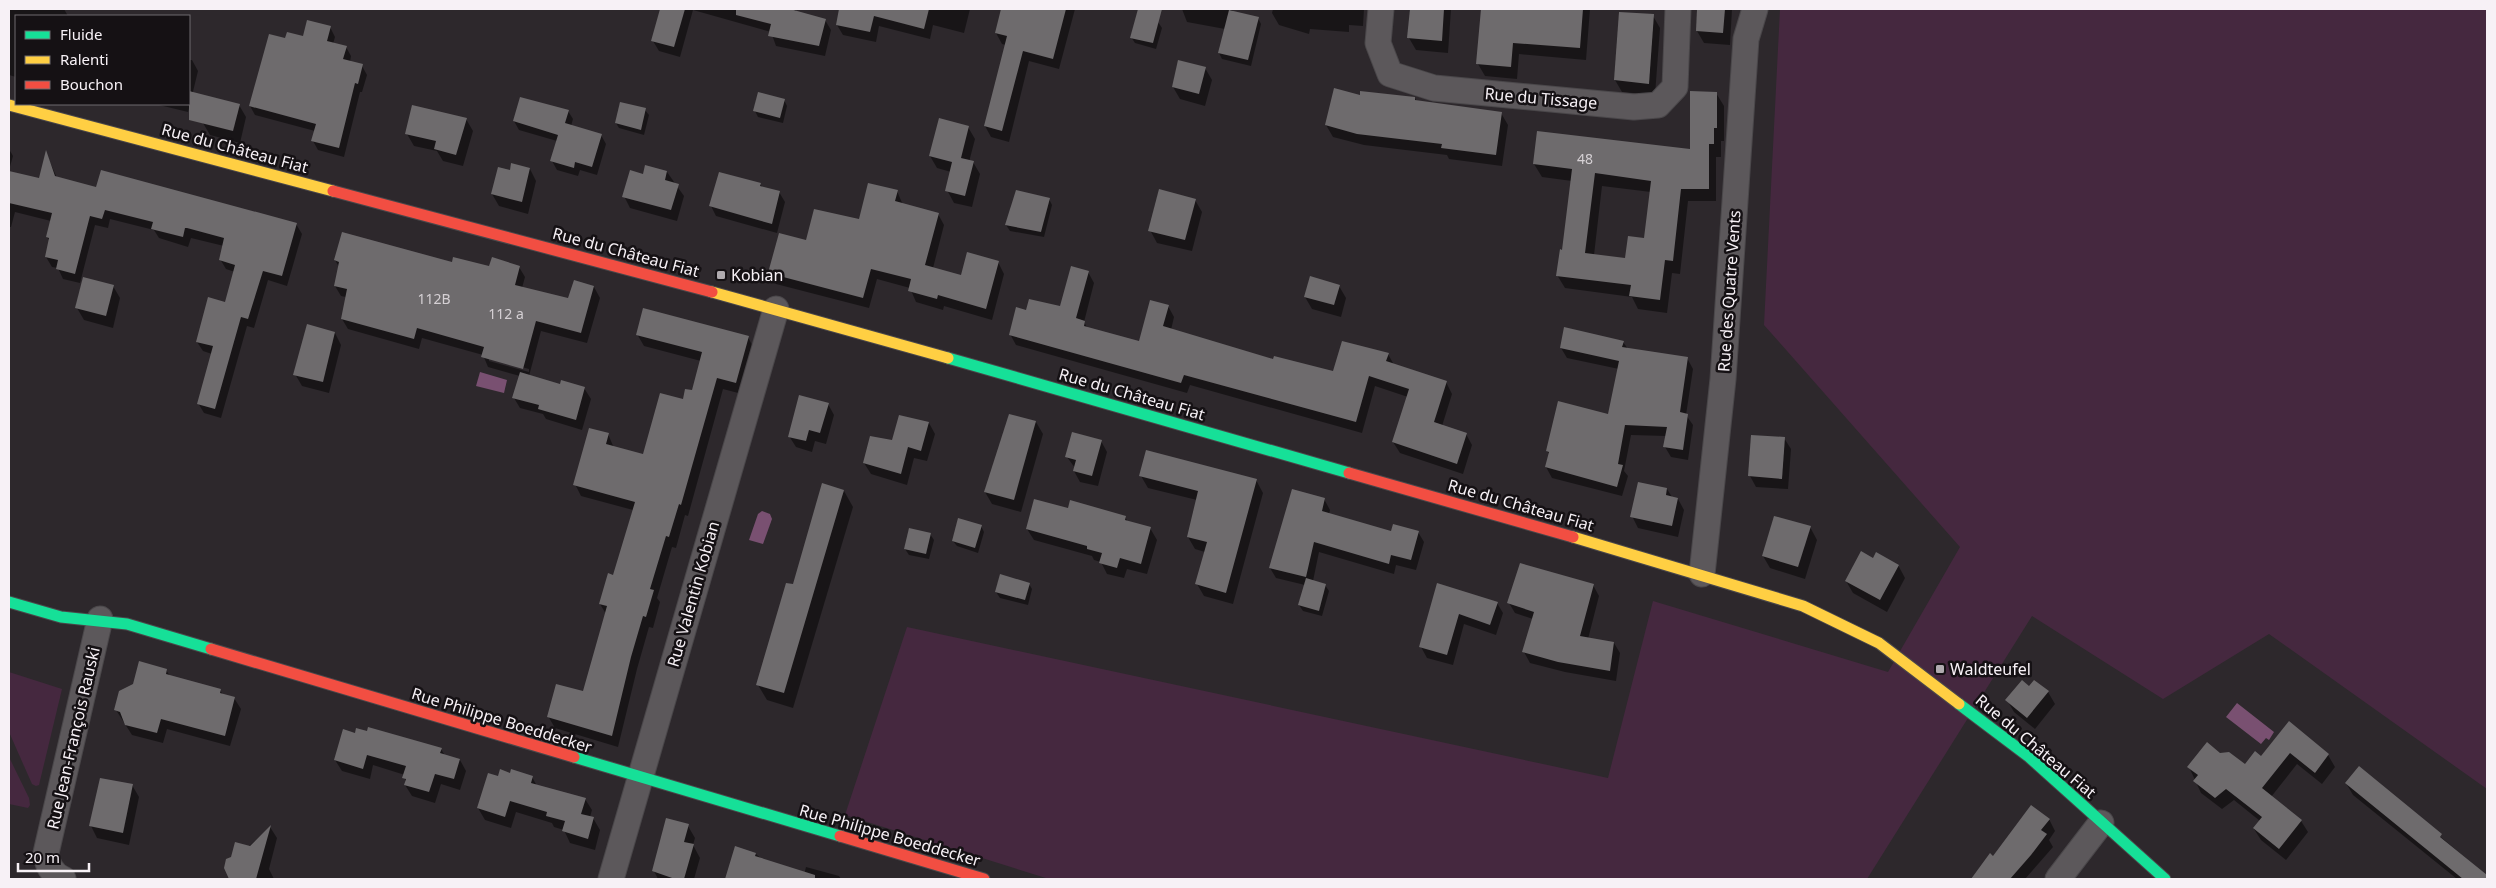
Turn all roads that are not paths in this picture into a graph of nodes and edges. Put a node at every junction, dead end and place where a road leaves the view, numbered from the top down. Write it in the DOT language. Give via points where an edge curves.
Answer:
graph roads {
  1 [pos="1380,9"];
  2 [pos="1678,9"];
  3 [pos="1755,9"];
  4 [pos="9,105"];
  5 [pos="776,309"];
  6 [pos="1702,574"];
  7 [pos="9,602"];
  8 [pos="100,619"];
  9 [pos="639,778"];
  10 [pos="2101,822"];
  11 [pos="63,879"];
  12 [pos="612,879"];
  13 [pos="984,879"];
  14 [pos="2058,879"];
  15 [pos="2165,879"];
  1 -- 2 [label="street, Rue du Tissage" via="1378,43 1390,74 1434,88 1634,106 1658,104 1675,88"];
  3 -- 6 [label="street, Rue des Quatre Vents" via="1746,39 1723,379"];
  4 -- 5 [label="street, Rue du Château Fiat"];
  5 -- 6 [label="street, Rue du Château Fiat"];
  5 -- 9 [label="street, Rue Valentin Kobian"];
  6 -- 10 [label="street, Rue du Château Fiat" via="1803,606 1879,643 2028,756"];
  7 -- 8 [label="street, Rue Philippe Boeddecker" via="61,617"];
  8 -- 9 [label="street, Rue Philippe Boeddecker" via="127,624"];
  8 -- 11 [label="street, Rue Jean-François Rauski" via="46,853 52,871"];
  9 -- 12 [label="street, Rue Valentin Kobian"];
  9 -- 13 [label="street, Rue Philippe Boeddecker"];
  10 -- 14 [label="street"];
  10 -- 15 [label="street, Rue du Château Fiat"];
}
